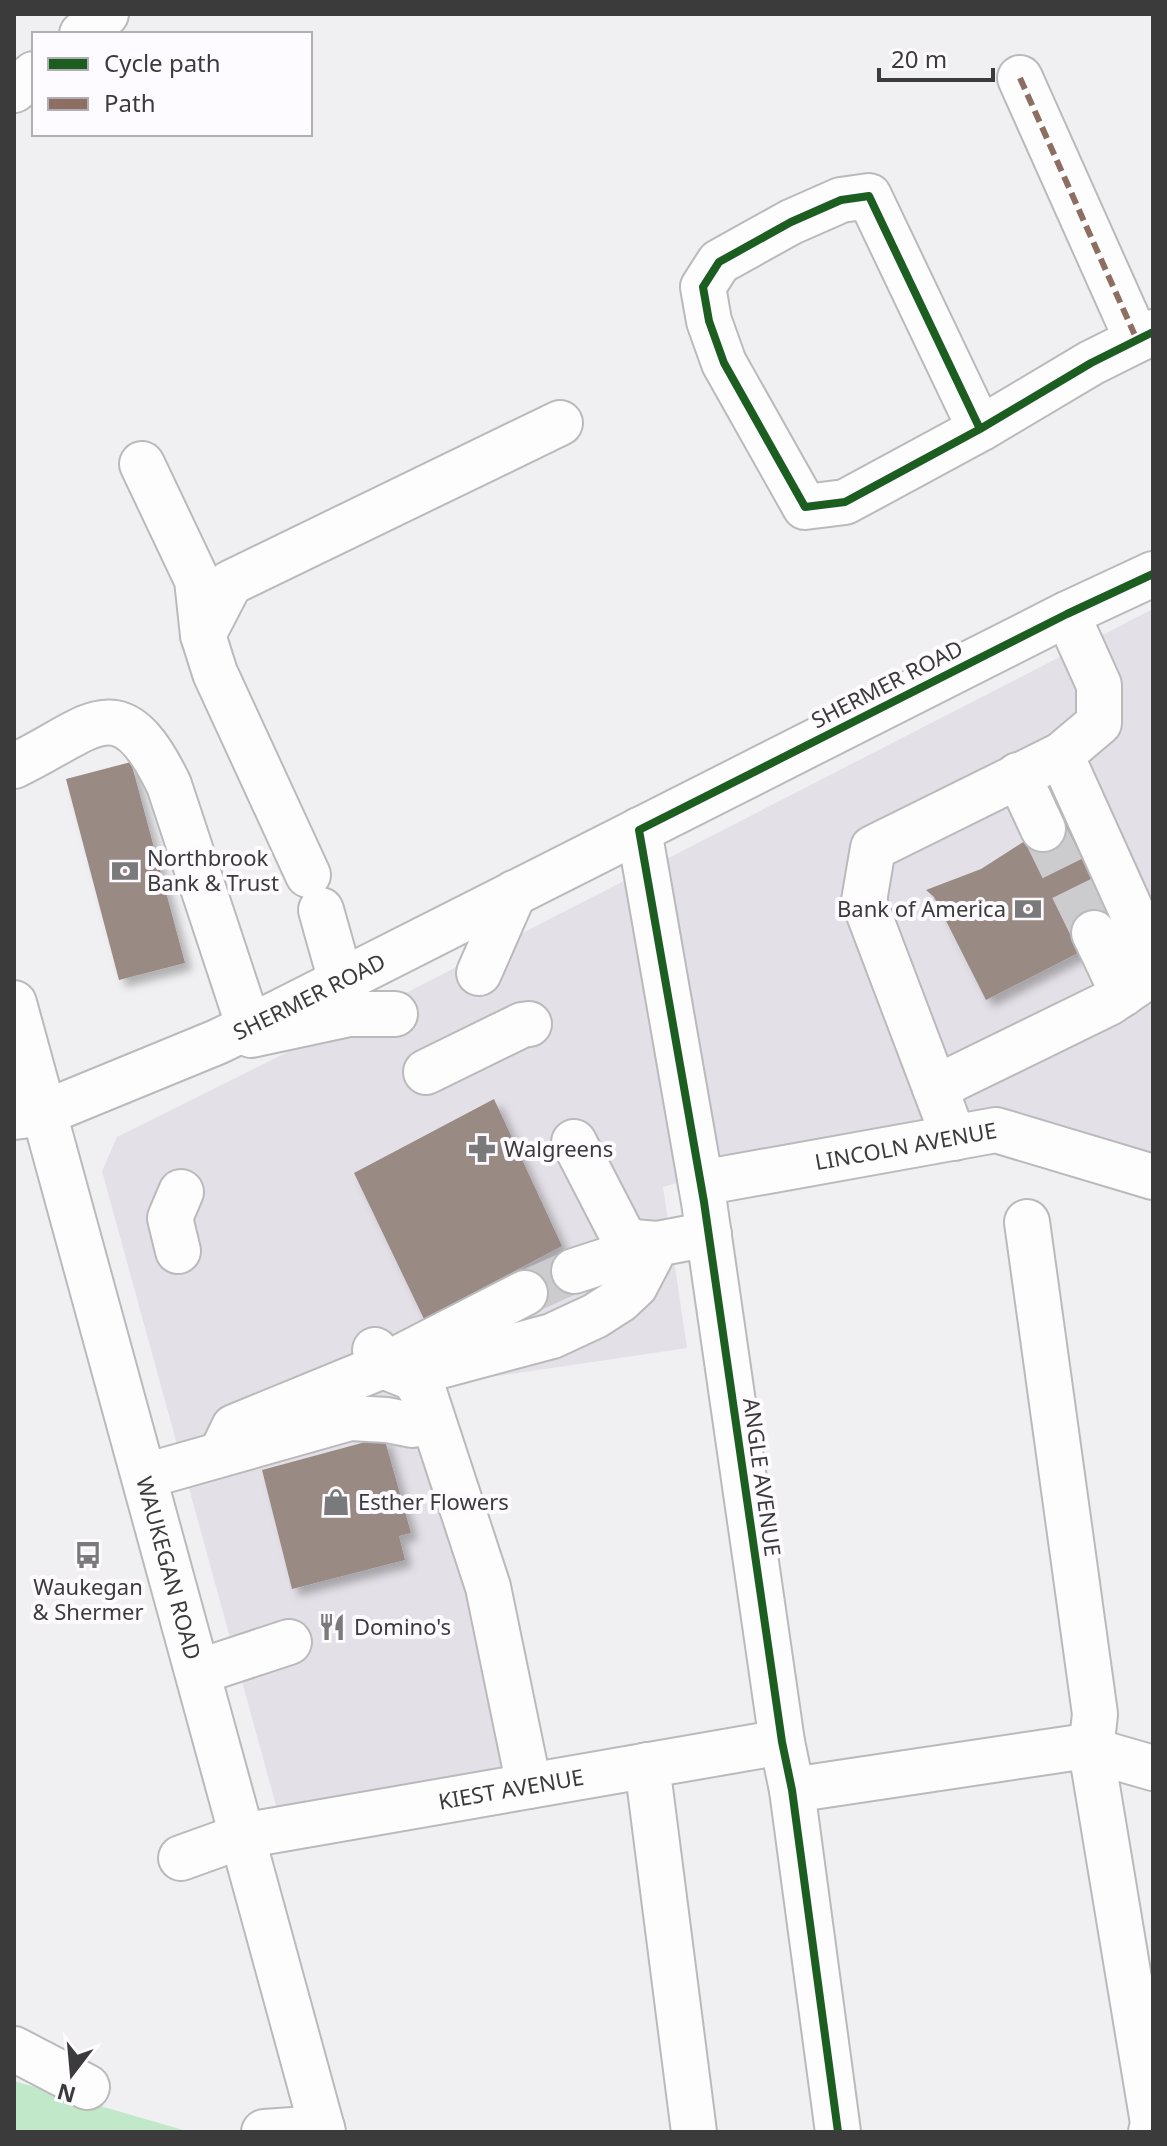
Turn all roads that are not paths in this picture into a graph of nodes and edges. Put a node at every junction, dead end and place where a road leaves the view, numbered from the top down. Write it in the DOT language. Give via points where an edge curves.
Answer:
graph roads {
  1 [pos="106,14"];
  2 [pos="84,32"];
  3 [pos="32,76"];
  4 [pos="1020,78"];
  5 [pos="14,90"];
  6 [pos="1145,336"];
  7 [pos="560,423"];
  8 [pos="980,429"];
  9 [pos="142,464"];
  10 [pos="1153,574"];
  11 [pos="1067,614"];
  12 [pos="203,635"];
  13 [pos="1061,755"];
  14 [pos="14,766"];
  15 [pos="1018,775"];
  16 [pos="1043,829"];
  17 [pos="639,830"];
  18 [pos="514,893"];
  19 [pos="1094,933"];
  20 [pos="479,973"];
  21 [pos="341,981"];
  22 [pos="1123,994"];
  23 [pos="14,1003"];
  24 [pos="395,1014"];
  25 [pos="525,1033"];
  26 [pos="233,1035"];
  27 [pos="429,1080"];
  28 [pos="935,1088"];
  29 [pos="29,1115"];
  30 [pos="954,1138"];
  31 [pos="574,1142"];
  32 [pos="1153,1177"];
  33 [pos="688,1215"];
  34 [pos="1027,1222"];
  35 [pos="574,1271"];
  36 [pos="525,1293"];
  37 [pos="406,1388"];
  38 [pos="145,1476"];
  39 [pos="451,1562"];
  40 [pos="289,1642"];
  41 [pos="198,1672"];
  42 [pos="491,1742"];
  43 [pos="782,1742"];
  44 [pos="1091,1750"];
  45 [pos="647,1765"];
  46 [pos="1153,1768"];
  47 [pos="529,1786"];
  48 [pos="792,1790"];
  49 [pos="242,1836"];
  50 [pos="181,1858"];
  51 [pos="14,2049"];
  52 [pos="87,2087"];
  53 [pos="322,2130"];
  54 [pos="264,2132"];
  55 [pos="694,2132"];
  56 [pos="838,2132"];
  57 [pos="1151,2132"];
  1 -- 2 [label="street"];
  3 -- 5 [label="street"];
  4 -- 6 [label="street"];
  6 -- 8 [label="street"];
  7 -- 12 [label="street" via="230,583"];
  8 -- 8 [label="street" via="845,502 805,507 724,363 703,287 719,262 791,222 841,200 869,196"];
  9 -- 12 [label="street" via="197,580"];
  10 -- 11 [label="street, SHERMER ROAD"];
  11 -- 13 [label="street" via="1099,685 1099,723"];
  11 -- 17 [label="street, SHERMER ROAD"];
  12 -- 21 [label="street" via="215,673 315,893"];
  13 -- 15 [label="street"];
  13 -- 22 [label="street" via="1145,950 1137,984"];
  14 -- 26 [label="street" via="106,721 137,733 169,785"];
  15 -- 16 [label="street"];
  15 -- 28 [label="street" via="873,848 864,901"];
  17 -- 18 [label="street, SHERMER ROAD"];
  17 -- 33 [label="street, ANGLE AVENUE"];
  18 -- 20 [label="street"];
  18 -- 21 [label="street, SHERMER ROAD"];
  19 -- 22 [label="street"];
  21 -- 26 [label="street, SHERMER ROAD"];
  22 -- 28 [label="street"];
  23 -- 29 [label="street, WAUKEGAN ROAD"];
  24 -- 26 [label="street" via="349,1014"];
  25 -- 27 [label="street"];
  26 -- 29 [label="street, SHERMER ROAD"];
  28 -- 30 [label="street"];
  29 -- 38 [label="street, WAUKEGAN ROAD"];
  30 -- 32 [label="street, LINCOLN AVENUE" via="996,1130"];
  30 -- 33 [label="street, LINCOLN AVENUE"];
  31 -- 33 [label="street" via="622,1235 633,1242"];
  33 -- 35 [label="street, LINCOLN AVENUE"];
  33 -- 37 [label="street" via="635,1286 595,1316"];
  33 -- 43 [label="street, ANGLE AVENUE"];
  34 -- 44 [label="street" via="1095,1714"];
  36 -- 37 [label="street"];
  37 -- 38 [label="street" via="234,1427 234,1468"];
  37 -- 47 [label="street" via="488,1587"];
  38 -- 41 [label="street, WAUKEGAN ROAD"];
  39 -- 42 [label="street"];
  40 -- 41 [label="street"];
  41 -- 49 [label="street, WAUKEGAN ROAD"];
  43 -- 45 [label="street, KIEST AVENUE"];
  43 -- 48 [label="street, ANGLE AVENUE"];
  44 -- 46 [label="street"];
  44 -- 48 [label="street" via="1080,1747"];
  44 -- 57 [label="street"];
  45 -- 47 [label="street, KIEST AVENUE"];
  45 -- 55 [label="street"];
  47 -- 49 [label="street, KIEST AVENUE"];
  48 -- 56 [label="street, ANGLE AVENUE"];
  49 -- 50 [label="street, KIEST AVENUE"];
  49 -- 53 [label="street, WAUKEGAN ROAD"];
  51 -- 52 [label="street"];
  53 -- 54 [label="street"];
}
